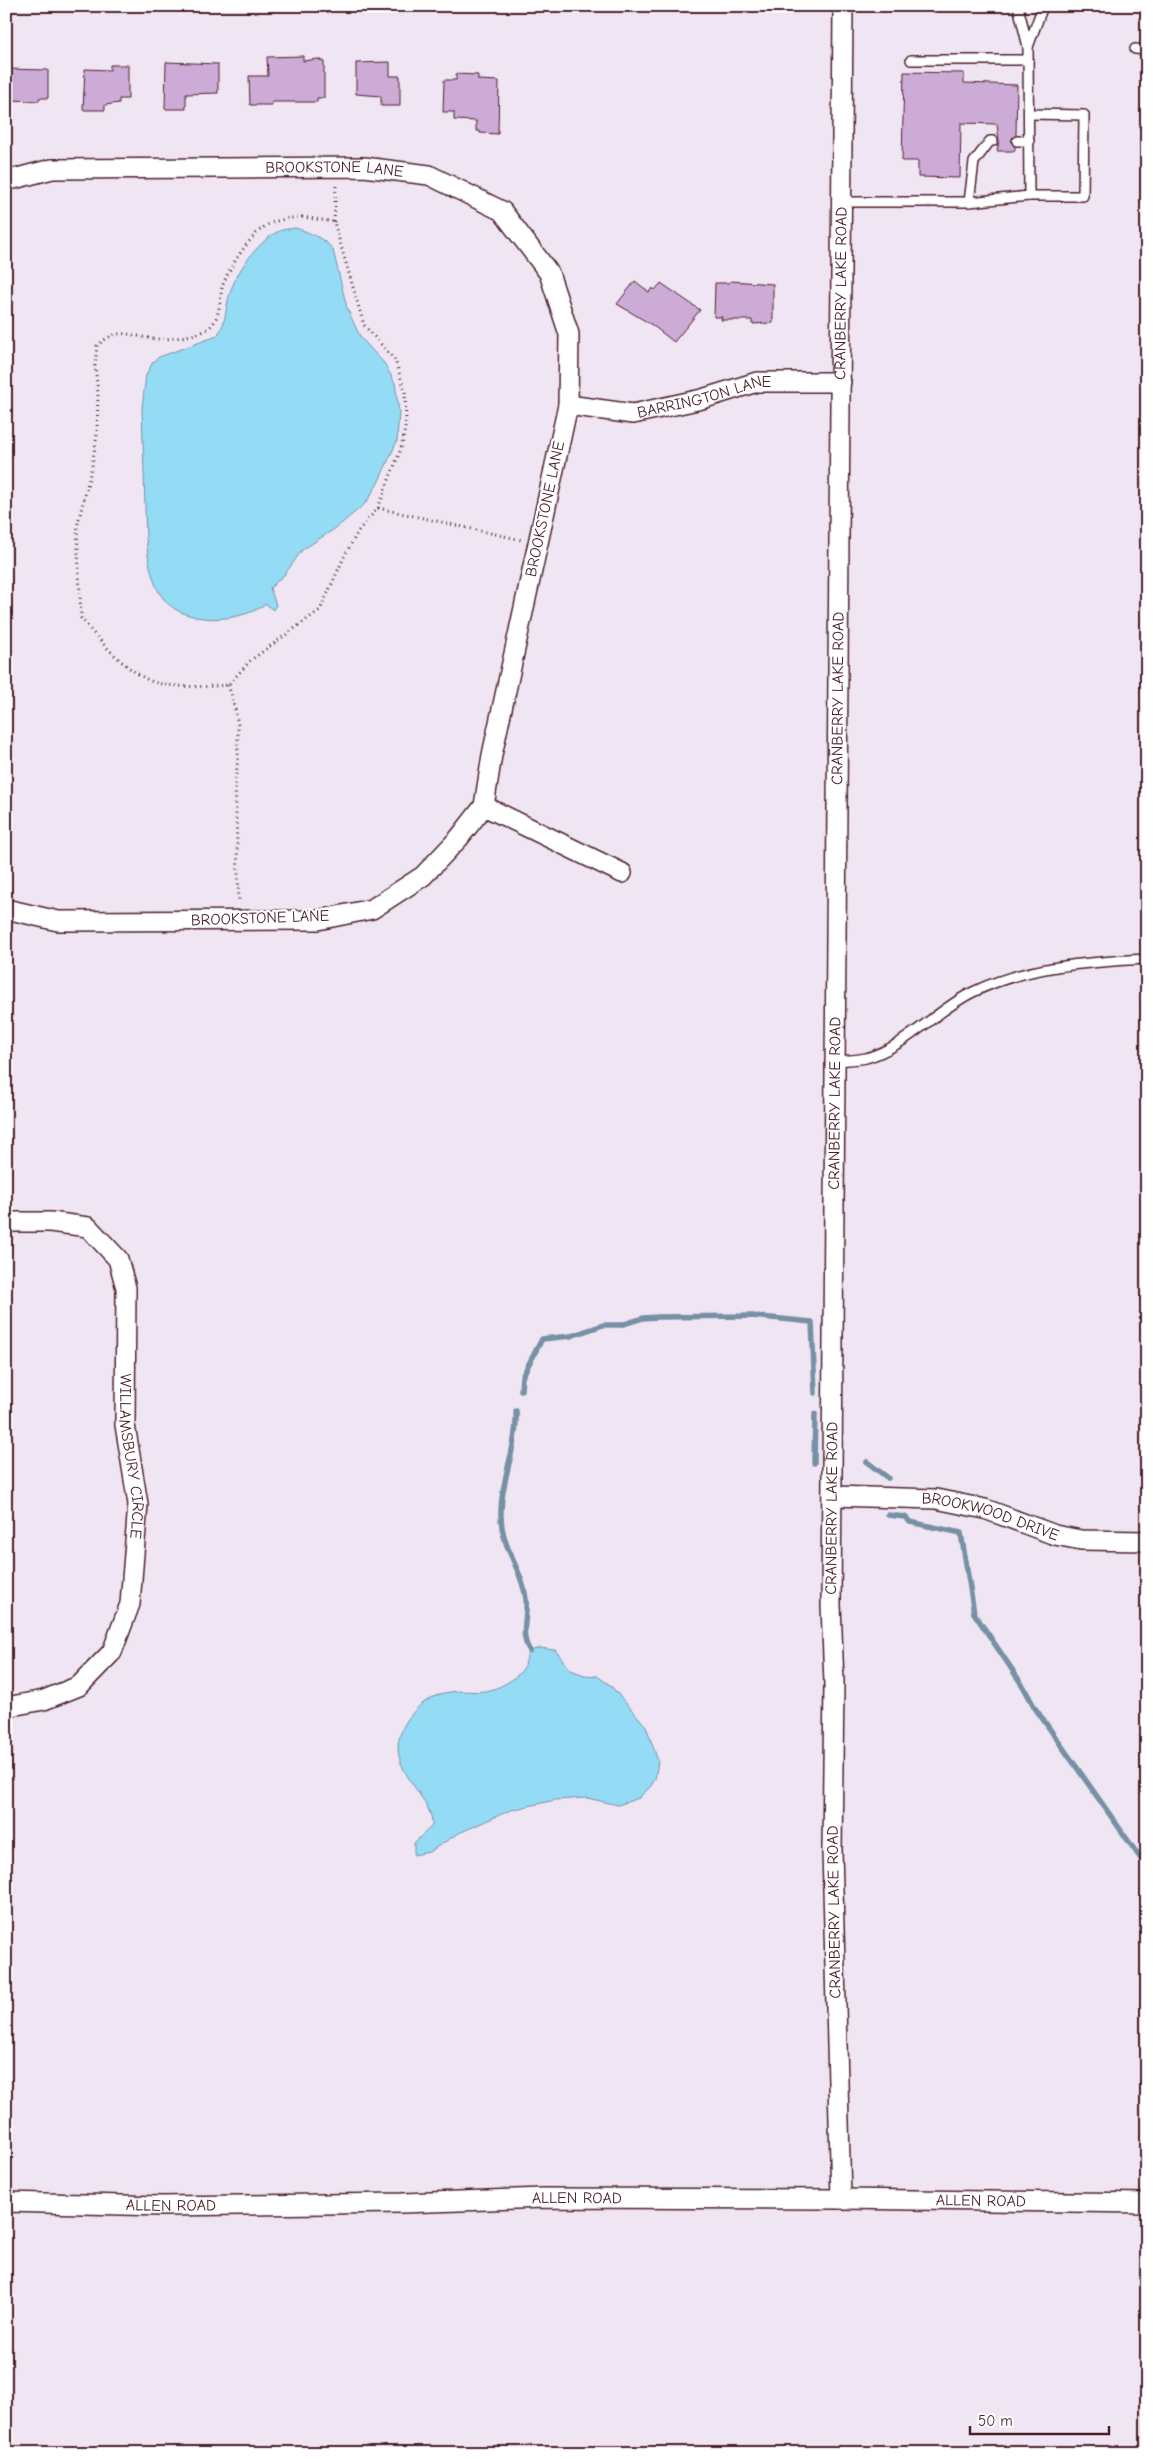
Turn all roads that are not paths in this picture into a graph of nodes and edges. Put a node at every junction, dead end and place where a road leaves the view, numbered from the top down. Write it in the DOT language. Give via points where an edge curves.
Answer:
graph roads {
  1 [pos="843,6"];
  2 [pos="1018,6"];
  3 [pos="1043,6"];
  4 [pos="1028,47"];
  5 [pos="1135,49"];
  6 [pos="1147,50"];
  7 [pos="911,60"];
  8 [pos="1028,60"];
  9 [pos="1029,114"];
  10 [pos="993,141"];
  11 [pos="1017,141"];
  12 [pos="1029,141"];
  13 [pos="6,181"];
  14 [pos="1030,196"];
  15 [pos="841,202"];
  16 [pos="969,202"];
  17 [pos="841,382"];
  18 [pos="568,405"];
  19 [pos="484,806"];
  20 [pos="622,873"];
  21 [pos="6,909"];
  22 [pos="1147,959"];
  23 [pos="836,1061"];
  24 [pos="6,1222"];
  25 [pos="833,1496"];
  26 [pos="1147,1541"];
  27 [pos="6,1706"];
  28 [pos="841,2199"];
  29 [pos="6,2202"];
  30 [pos="1147,2203"];
  1 -- 15 [label="street, CRANBERRY LAKE ROAD"];
  2 -- 4 [label="lane"];
  3 -- 4 [label="lane"];
  4 -- 8 [label="lane"];
  5 -- 6 [label="lane"];
  7 -- 8 [label="lane"];
  8 -- 9 [label="lane"];
  9 -- 12 [label="lane"];
  9 -- 14 [label="lane" via="1084,115 1083,196"];
  10 -- 16 [label="lane" via="974,162"];
  11 -- 12 [label="lane"];
  12 -- 14 [label="lane"];
  13 -- 18 [label="street, BROOKSTONE LANE" via="52,169 364,167 429,175 502,211 549,272 569,334"];
  14 -- 16 [label="lane"];
  15 -- 16 [label="lane"];
  15 -- 17 [label="street, CRANBERRY LAKE ROAD"];
  17 -- 18 [label="street, BARRINGTON LANE" via="756,382 702,399 632,414"];
  17 -- 23 [label="street, CRANBERRY LAKE ROAD"];
  18 -- 19 [label="street, BROOKSTONE LANE" via="492,755"];
  19 -- 20 [label="street"];
  19 -- 21 [label="street, BROOKSTONE LANE" via="423,876 372,909 318,920 58,921"];
  22 -- 23 [label="lane" via="1081,962 1003,980 958,1000 886,1050 865,1058"];
  23 -- 25 [label="street, CRANBERRY LAKE ROAD"];
  24 -- 27 [label="street, WILLAMSBURY CIRCLE" via="50,1222 88,1227 118,1259 126,1288 125,1424 138,1504 130,1604 112,1652 78,1686 44,1700"];
  25 -- 26 [label="street, BROOKWOOD DRIVE" via="936,1499 985,1510 1055,1535 1081,1540"];
  25 -- 28 [label="street, CRANBERRY LAKE ROAD" via="832,1850"];
  28 -- 29 [label="street, ALLEN ROAD" via="543,2198 170,2206"];
  28 -- 30 [label="street, ALLEN ROAD"];
}
